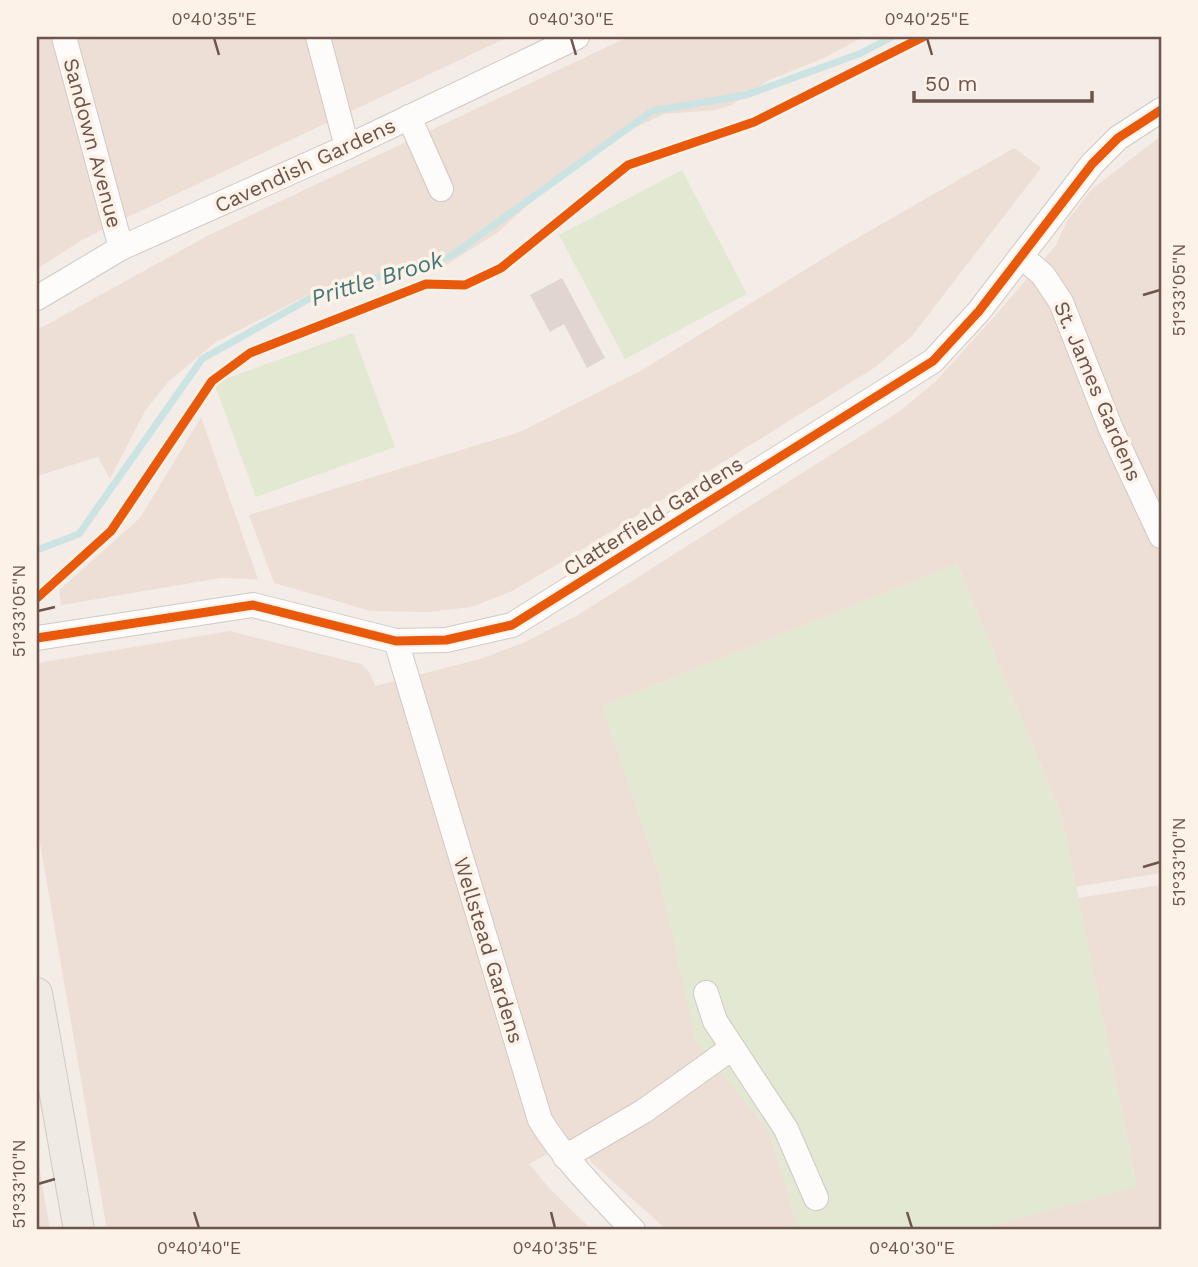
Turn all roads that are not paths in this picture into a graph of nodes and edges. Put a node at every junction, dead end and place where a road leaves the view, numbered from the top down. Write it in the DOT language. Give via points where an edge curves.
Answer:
graph roads {
  1 [pos="64,37"];
  2 [pos="318,37"];
  3 [pos="577,37"];
  4 [pos="1161,110"];
  5 [pos="409,117"];
  6 [pos="347,146"];
  7 [pos="441,189"];
  8 [pos="121,248"];
  9 [pos="1021,257"];
  10 [pos="37,298"];
  11 [pos="1161,536"];
  12 [pos="37,638"];
  13 [pos="396,641"];
  14 [pos="37,993"];
  15 [pos="706,993"];
  16 [pos="732,1048"];
  17 [pos="565,1157"];
  18 [pos="816,1198"];
  19 [pos="79,1230"];
  20 [pos="633,1230"];
  1 -- 8 [label="street, Sandown Avenue"];
  2 -- 6 [label="street"];
  3 -- 5 [label="street, Cavendish Gardens"];
  4 -- 9 [label="street, Clatterfield Gardens" via="1118,138 1092,164"];
  5 -- 6 [label="street, Cavendish Gardens"];
  5 -- 7 [label="street"];
  6 -- 8 [label="street, Cavendish Gardens"];
  8 -- 10 [label="street, Cavendish Gardens"];
  9 -- 11 [label="street, St. James Gardens" via="1055,290 1111,429"];
  9 -- 13 [label="street, Clatterfield Gardens" via="933,361 512,625 446,640"];
  12 -- 13 [label="street, Clatterfield Gardens" via="253,605"];
  13 -- 17 [label="street, Wellstead Gardens" via="540,1120"];
  14 -- 19 [label="main road"];
  15 -- 16 [label="street" via="715,1021"];
  16 -- 17 [label="street" via="643,1111"];
  16 -- 18 [label="street" via="786,1129"];
  17 -- 20 [label="street, Wellstead Gardens"];
}
